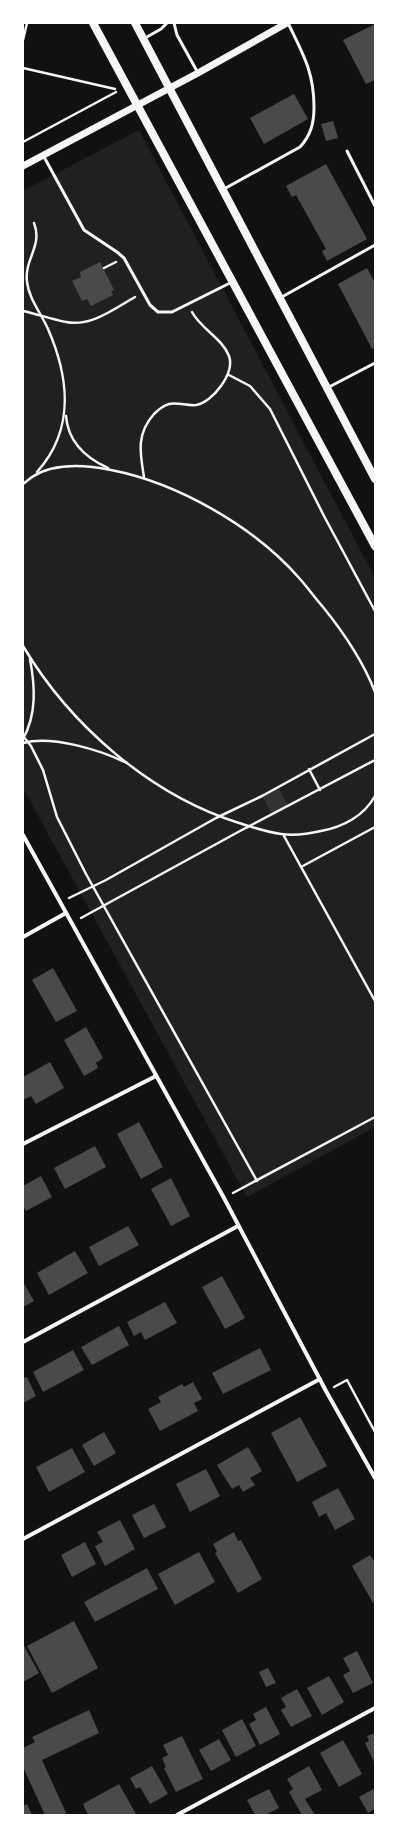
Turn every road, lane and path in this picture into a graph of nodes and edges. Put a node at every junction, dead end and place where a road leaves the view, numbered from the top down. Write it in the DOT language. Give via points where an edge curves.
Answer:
graph roads {
  1 [pos="27,23"];
  2 [pos="93,23"];
  3 [pos="134,23"];
  4 [pos="167,23"];
  5 [pos="174,23"];
  6 [pos="287,23"];
  7 [pos="143,38"];
  8 [pos="23,39"];
  9 [pos="23,68"];
  10 [pos="198,73"];
  11 [pos="170,88"];
  12 [pos="138,104"];
  13 [pos="23,142"];
  14 [pos="347,151"];
  15 [pos="42,155"];
  16 [pos="23,166"];
  17 [pos="223,190"];
  18 [pos="375,206"];
  19 [pos="34,223"];
  20 [pos="375,245"];
  21 [pos="234,282"];
  22 [pos="143,291"];
  23 [pos="280,298"];
  24 [pos="188,304"];
  25 [pos="23,311"];
  26 [pos="41,315"];
  27 [pos="375,363"];
  28 [pos="229,374"];
  29 [pos="327,388"];
  30 [pos="65,410"];
  31 [pos="114,470"];
  32 [pos="32,477"];
  33 [pos="144,477"];
  34 [pos="375,479"];
  35 [pos="24,483"];
  36 [pos="375,546"];
  37 [pos="375,611"];
  38 [pos="23,646"];
  39 [pos="29,656"];
  40 [pos="375,692"];
  41 [pos="375,734"];
  42 [pos="23,737"];
  43 [pos="28,742"];
  44 [pos="23,743"];
  45 [pos="375,760"];
  46 [pos="131,766"];
  47 [pos="309,769"];
  48 [pos="320,790"];
  49 [pos="375,796"];
  50 [pos="220,816"];
  51 [pos="248,826"];
  52 [pos="375,827"];
  53 [pos="23,835"];
  54 [pos="284,836"];
  55 [pos="301,867"];
  56 [pos="93,886"];
  57 [pos="60,903"];
  58 [pos="103,905"];
  59 [pos="66,913"];
  60 [pos="72,923"];
  61 [pos="23,937"];
  62 [pos="375,1001"];
  63 [pos="156,1076"];
  64 [pos="375,1117"];
  65 [pos="23,1144"];
  66 [pos="256,1181"];
  67 [pos="224,1198"];
  68 [pos="238,1226"];
  69 [pos="23,1342"];
  70 [pos="320,1379"];
  71 [pos="326,1391"];
  72 [pos="375,1432"];
  73 [pos="375,1478"];
  74 [pos="23,1539"];
  75 [pos="375,1708"];
  76 [pos="178,1815"];
  1 -- 8 [label="path"];
  2 -- 12 [label="main road"];
  3 -- 7 [label="main road"];
  4 -- 7 [label="lane"];
  5 -- 10 [label="lane" via="177,35"];
  6 -- 10 [label="street"];
  6 -- 17 [label="lane" via="312,75 312,126 308,138 300,147"];
  7 -- 11 [label="main road"];
  9 -- 13 [label="path" via="120,90"];
  10 -- 11 [label="street"];
  11 -- 12 [label="street"];
  11 -- 17 [label="main road"];
  12 -- 15 [label="street"];
  12 -- 21 [label="main road"];
  14 -- 18 [label="lane"];
  15 -- 16 [label="street"];
  15 -- 22 [label="lane" via="79,223 88,233 124,258"];
  17 -- 23 [label="main road"];
  19 -- 26 [label="path" via="38,239 27,270 27,280 30,295"];
  20 -- 23 [label="lane"];
  21 -- 24 [label="lane"];
  21 -- 36 [label="main road"];
  22 -- 24 [label="lane" via="153,309 158,312 172,312"];
  22 -- 26 [label="path" via="110,312 85,322 66,322"];
  23 -- 29 [label="main road"];
  24 -- 28 [label="path" via="194,316 229,356"];
  25 -- 26 [label="path"];
  26 -- 30 [label="path" via="57,350 66,399"];
  27 -- 29 [label="lane"];
  28 -- 33 [label="path" via="214,394 206,400 196,405 167,405 158,409 150,418 141,436 140,452"];
  28 -- 37 [label="path" via="250,386 270,409"];
  29 -- 34 [label="main road"];
  30 -- 31 [label="path" via="67,426 74,443 89,458"];
  30 -- 32 [label="path" via="61,431 54,446 39,471"];
  31 -- 32 [label="path" via="64,466 47,469"];
  31 -- 33 [label="path"];
  32 -- 35 [label="path"];
  33 -- 40 [label="path" via="208,506 279,558 300,578 344,633"];
  38 -- 39 [label="path"];
  39 -- 42 [label="path" via="34,702 29,728"];
  39 -- 46 [label="path" via="37,670 82,722"];
  41 -- 47 [label="path"];
  42 -- 43 [label="path"];
  43 -- 44 [label="path"];
  43 -- 46 [label="path" via="55,742 90,749"];
  43 -- 56 [label="path" via="43,770 57,817"];
  45 -- 48 [label="path"];
  46 -- 50 [label="path" via="185,801"];
  47 -- 48 [label="path"];
  47 -- 50 [label="path"];
  48 -- 51 [label="path"];
  49 -- 54 [label="path" via="359,815 346,823 310,834"];
  50 -- 51 [label="path"];
  50 -- 56 [label="path"];
  51 -- 54 [label="path"];
  51 -- 58 [label="path"];
  52 -- 55 [label="path"];
  53 -- 57 [label="street"];
  54 -- 55 [label="path"];
  55 -- 62 [label="path"];
  56 -- 57 [label="path"];
  56 -- 58 [label="path"];
  57 -- 59 [label="street"];
  58 -- 60 [label="path"];
  58 -- 66 [label="path"];
  59 -- 60 [label="street"];
  59 -- 61 [label="street"];
  60 -- 63 [label="street"];
  63 -- 65 [label="street"];
  63 -- 67 [label="street"];
  64 -- 66 [label="path"];
  66 -- 67 [label="path"];
  67 -- 68 [label="street"];
  68 -- 69 [label="street"];
  68 -- 70 [label="street"];
  70 -- 71 [label="street"];
  70 -- 74 [label="street"];
  71 -- 72 [label="path" via="347,1380"];
  71 -- 73 [label="street"];
  75 -- 76 [label="street"];
}
